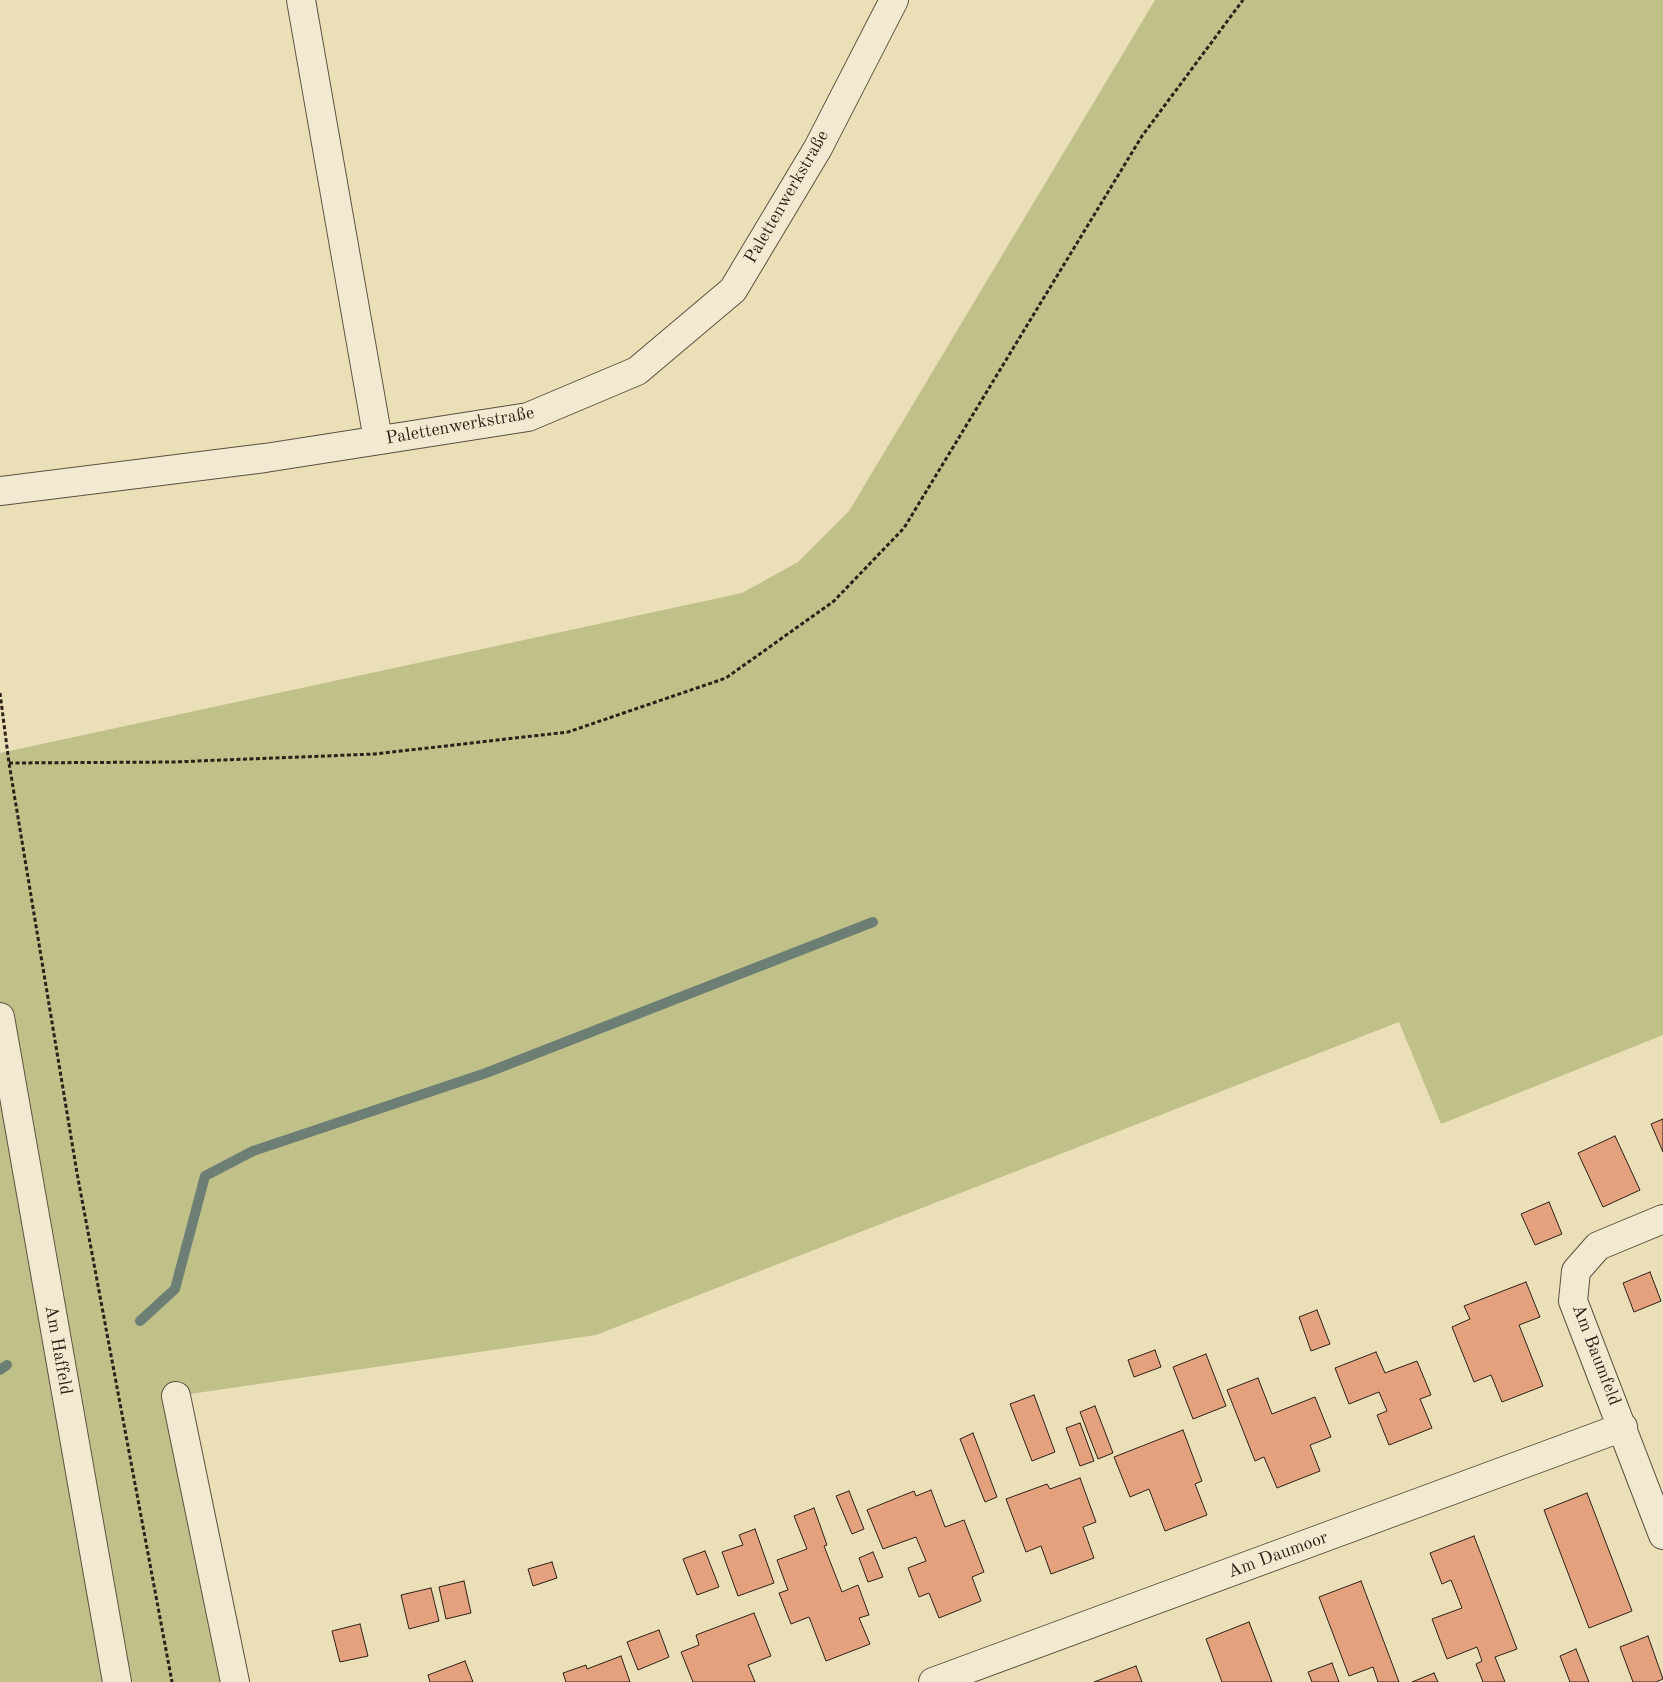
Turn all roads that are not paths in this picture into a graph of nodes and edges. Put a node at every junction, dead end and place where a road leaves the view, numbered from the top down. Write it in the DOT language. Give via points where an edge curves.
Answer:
graph roads {
  1 [pos="301,0"];
  2 [pos="894,0"];
  3 [pos="378,440"];
  4 [pos="0,490"];
  5 [pos="0,1017"];
  6 [pos="1663,1219"];
  7 [pos="176,1396"];
  8 [pos="1623,1427"];
  9 [pos="1663,1535"];
  10 [pos="117,1682"];
  11 [pos="235,1682"];
  12 [pos="933,1682"];
  1 -- 3 [label="street"];
  2 -- 3 [label="street, Palettenwerkstraße" via="818,148 733,290 637,371 528,418"];
  3 -- 4 [label="street, Palettenwerkstraße" via="265,458"];
  5 -- 10 [label="street, Am Haffeld"];
  6 -- 8 [label="street, Am Baumfeld" via="1598,1246 1576,1271 1573,1301"];
  7 -- 11 [label="street"];
  8 -- 9 [label="street, Am Baumfeld"];
  8 -- 12 [label="street, Am Daumoor"];
}
